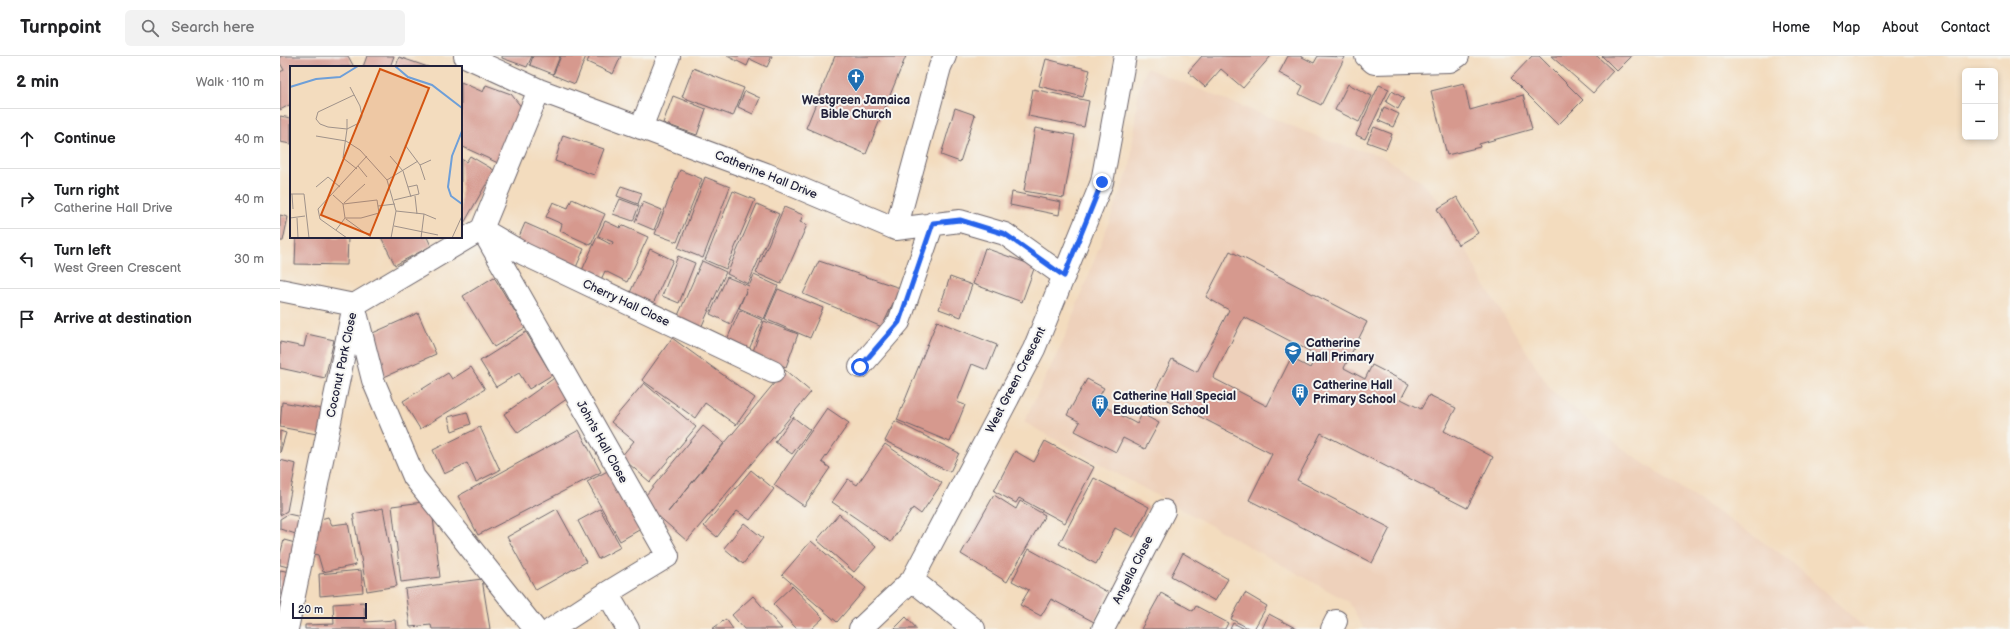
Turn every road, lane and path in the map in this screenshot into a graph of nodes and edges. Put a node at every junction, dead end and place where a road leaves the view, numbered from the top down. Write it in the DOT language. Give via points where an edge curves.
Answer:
graph roads {
  1 [pos="465,56"];
  2 [pos="669,56"];
  3 [pos="945,56"];
  4 [pos="1125,56"];
  5 [pos="1366,56"];
  6 [pos="1458,56"];
  7 [pos="539,90"];
  8 [pos="641,128"];
  9 [pos="933,223"];
  10 [pos="482,229"];
  11 [pos="896,229"];
  12 [pos="1064,276"];
  13 [pos="280,290"];
  14 [pos="354,305"];
  15 [pos="860,367"];
  16 [pos="773,372"];
  17 [pos="1164,511"];
  18 [pos="912,580"];
  19 [pos="606,593"];
  20 [pos="287,629"];
  21 [pos="535,629"];
  22 [pos="552,629"];
  23 [pos="628,629"];
  24 [pos="860,629"];
  25 [pos="974,629"];
  26 [pos="1103,629"];
  1 -- 7 [label="street, Catherine Hall Drive"];
  2 -- 8 [label="street"];
  3 -- 11 [label="street"];
  4 -- 12 [label="street, West Green Crescent" via="1102,182"];
  5 -- 6 [label="street" via="1374,63 1450,61"];
  7 -- 8 [label="street, Catherine Hall Drive"];
  7 -- 10 [label="street"];
  8 -- 11 [label="street, Catherine Hall Drive" via="766,174"];
  9 -- 11 [label="street"];
  9 -- 12 [label="street" via="960,220 1005,234"];
  9 -- 15 [label="street" via="899,322"];
  10 -- 14 [label="street"];
  10 -- 16 [label="street, Cherry Hall Close" via="524,254"];
  10 -- 19 [label="street, John's Hall Close" via="668,556"];
  12 -- 18 [label="street, West Green Crescent" via="1034,349"];
  13 -- 14 [label="street"];
  14 -- 20 [label="street, Coconut Park Close"];
  14 -- 21 [label="street, Coconut Park Close" via="373,380 414,477"];
  17 -- 26 [label="street, Angella Close"];
  18 -- 24 [label="street, West Green Crescent"];
  18 -- 25 [label="street"];
  19 -- 22 [label="street"];
  19 -- 23 [label="street"];
}
